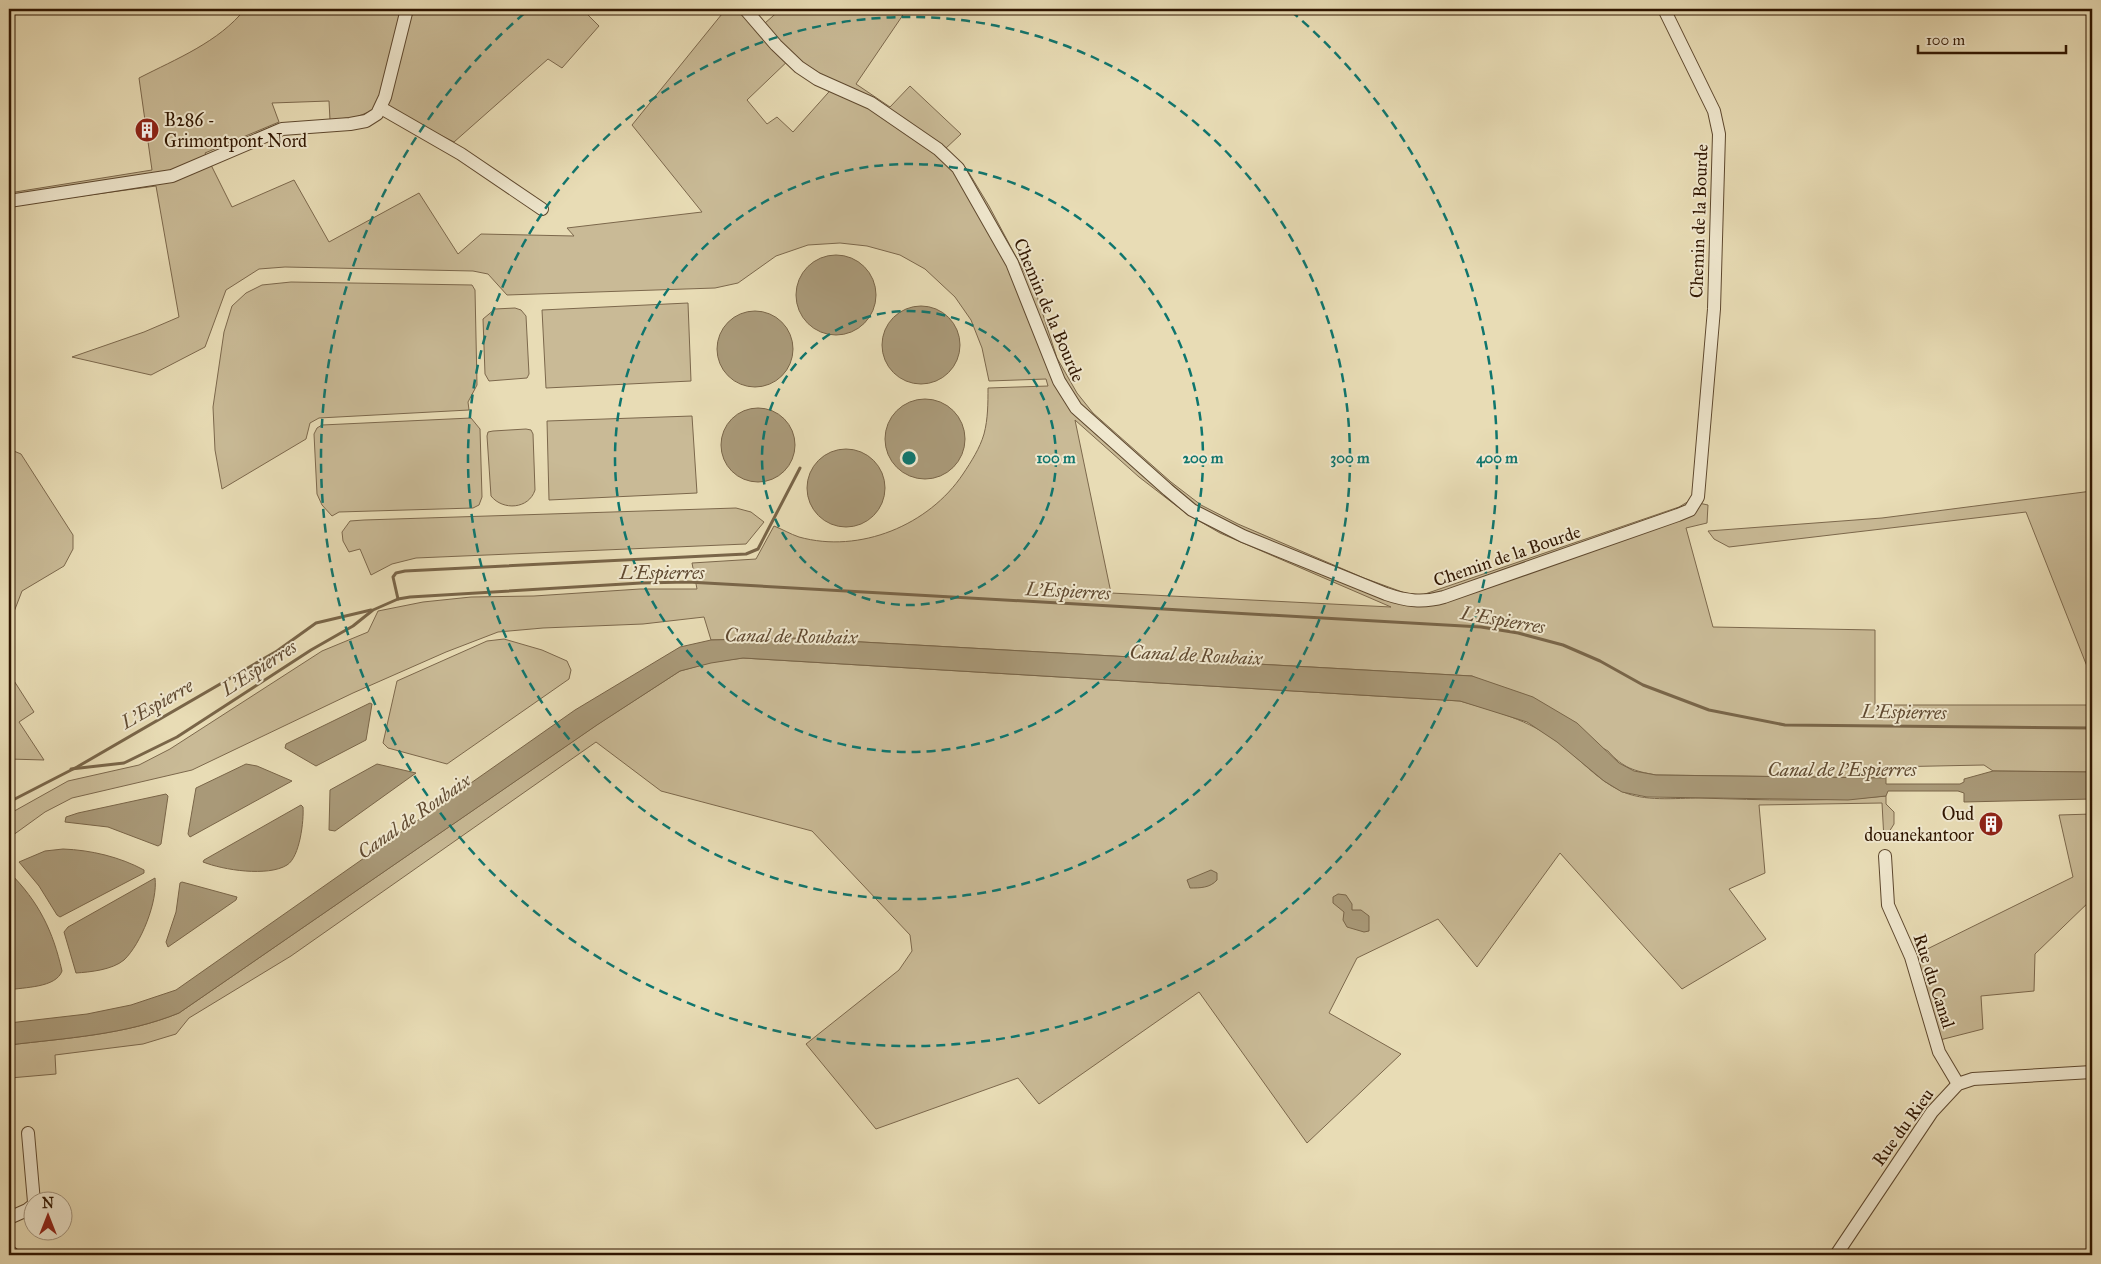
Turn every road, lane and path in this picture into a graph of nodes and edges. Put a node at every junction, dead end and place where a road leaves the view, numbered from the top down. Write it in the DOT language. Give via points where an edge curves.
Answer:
graph roads {
  1 [pos="407,9"];
  2 [pos="745,9"];
  3 [pos="1664,9"];
  4 [pos="380,108"];
  5 [pos="9,201"];
  6 [pos="542,209"];
  7 [pos="1885,856"];
  8 [pos="2092,1072"];
  9 [pos="1958,1084"];
  10 [pos="28,1133"];
  11 [pos="33,1192"];
  12 [pos="22,1212"];
  13 [pos="9,1218"];
  14 [pos="9,1251"];
  15 [pos="14,1255"];
  16 [pos="1836,1255"];
  1 -- 4 [label="street"];
  2 -- 3 [label="street, Chemin de la Bourde" via="799,67 817,79 871,103 938,149 963,174 1008,254 1059,381 1082,414 1192,510 1259,543 1386,594 1414,601 1433,600 1678,516 1690,510 1698,497 1714,309 1719,134 1714,111"];
  4 -- 5 [label="street" via="372,117 358,123 282,129 172,176"];
  4 -- 6 [label="street" via="461,154"];
  7 -- 9 [label="street, Rue du Canal" via="1888,905 1912,957 1939,1052"];
  8 -- 9 [label="street, Rue du Rieu" via="1973,1079"];
  9 -- 16 [label="street, Rue du Rieu" via="1932,1112"];
  10 -- 11 [label="street"];
  12 -- 13 [label="street"];
  14 -- 15 [label="street"];
}
